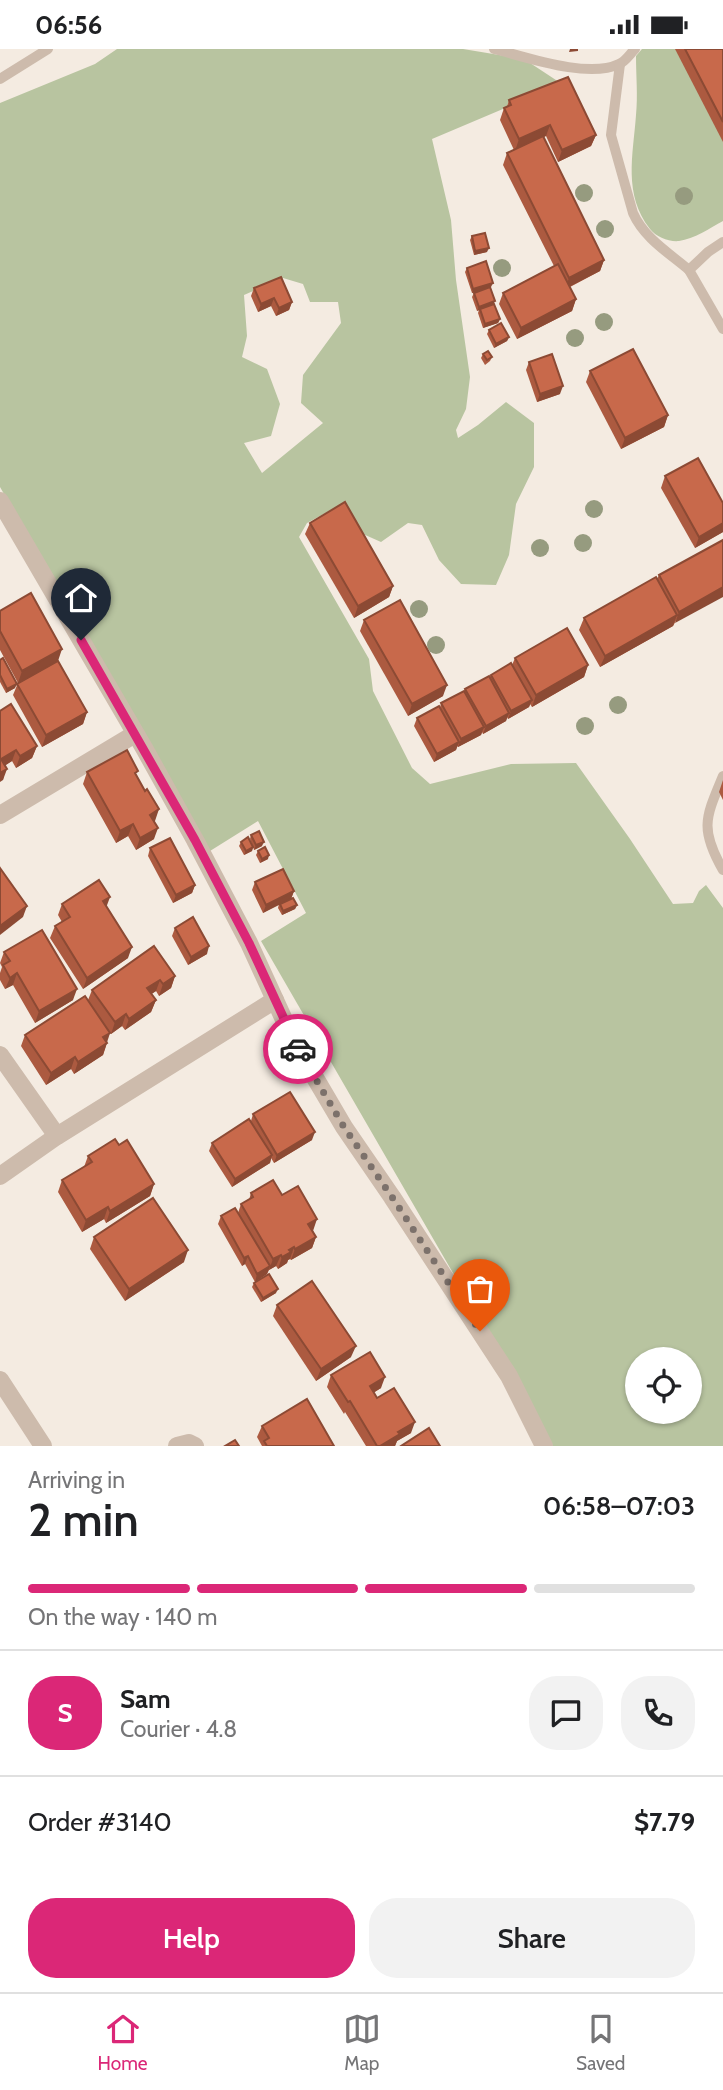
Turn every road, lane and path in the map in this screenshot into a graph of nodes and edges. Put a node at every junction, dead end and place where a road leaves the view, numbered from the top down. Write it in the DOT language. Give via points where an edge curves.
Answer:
graph roads {
  1 [pos="48,49"];
  2 [pos="494,49"];
  3 [pos="635,49"];
  4 [pos="620,64"];
  5 [pos="0,79"];
  6 [pos="723,242"];
  7 [pos="689,270"];
  8 [pos="723,329"];
  9 [pos="0,501"];
  10 [pos="135,734"];
  11 [pos="723,776"];
  12 [pos="0,815"];
  13 [pos="723,870"];
  14 [pos="275,1000"];
  15 [pos="0,1055"];
  16 [pos="57,1136"];
  17 [pos="0,1176"];
  18 [pos="0,1380"];
  19 [pos="43,1446"];
  20 [pos="177,1446"];
  21 [pos="195,1446"];
  22 [pos="544,1446"];
  1 -- 5 [label="lane"];
  2 -- 4 [label="lane" via="570,68"];
  3 -- 4 [label="lane"];
  4 -- 7 [label="lane" via="611,135 633,213 646,234"];
  6 -- 7 [label="lane"];
  7 -- 8 [label="lane"];
  9 -- 10 [label="street"];
  10 -- 12 [label="street"];
  10 -- 14 [label="street" via="243,931"];
  11 -- 13 [label="lane" via="707,826"];
  14 -- 16 [label="street"];
  14 -- 22 [label="street" via="344,1127 509,1375"];
  15 -- 16 [label="street"];
  16 -- 17 [label="street"];
  18 -- 19 [label="street"];
  20 -- 21 [label="street"];
}
